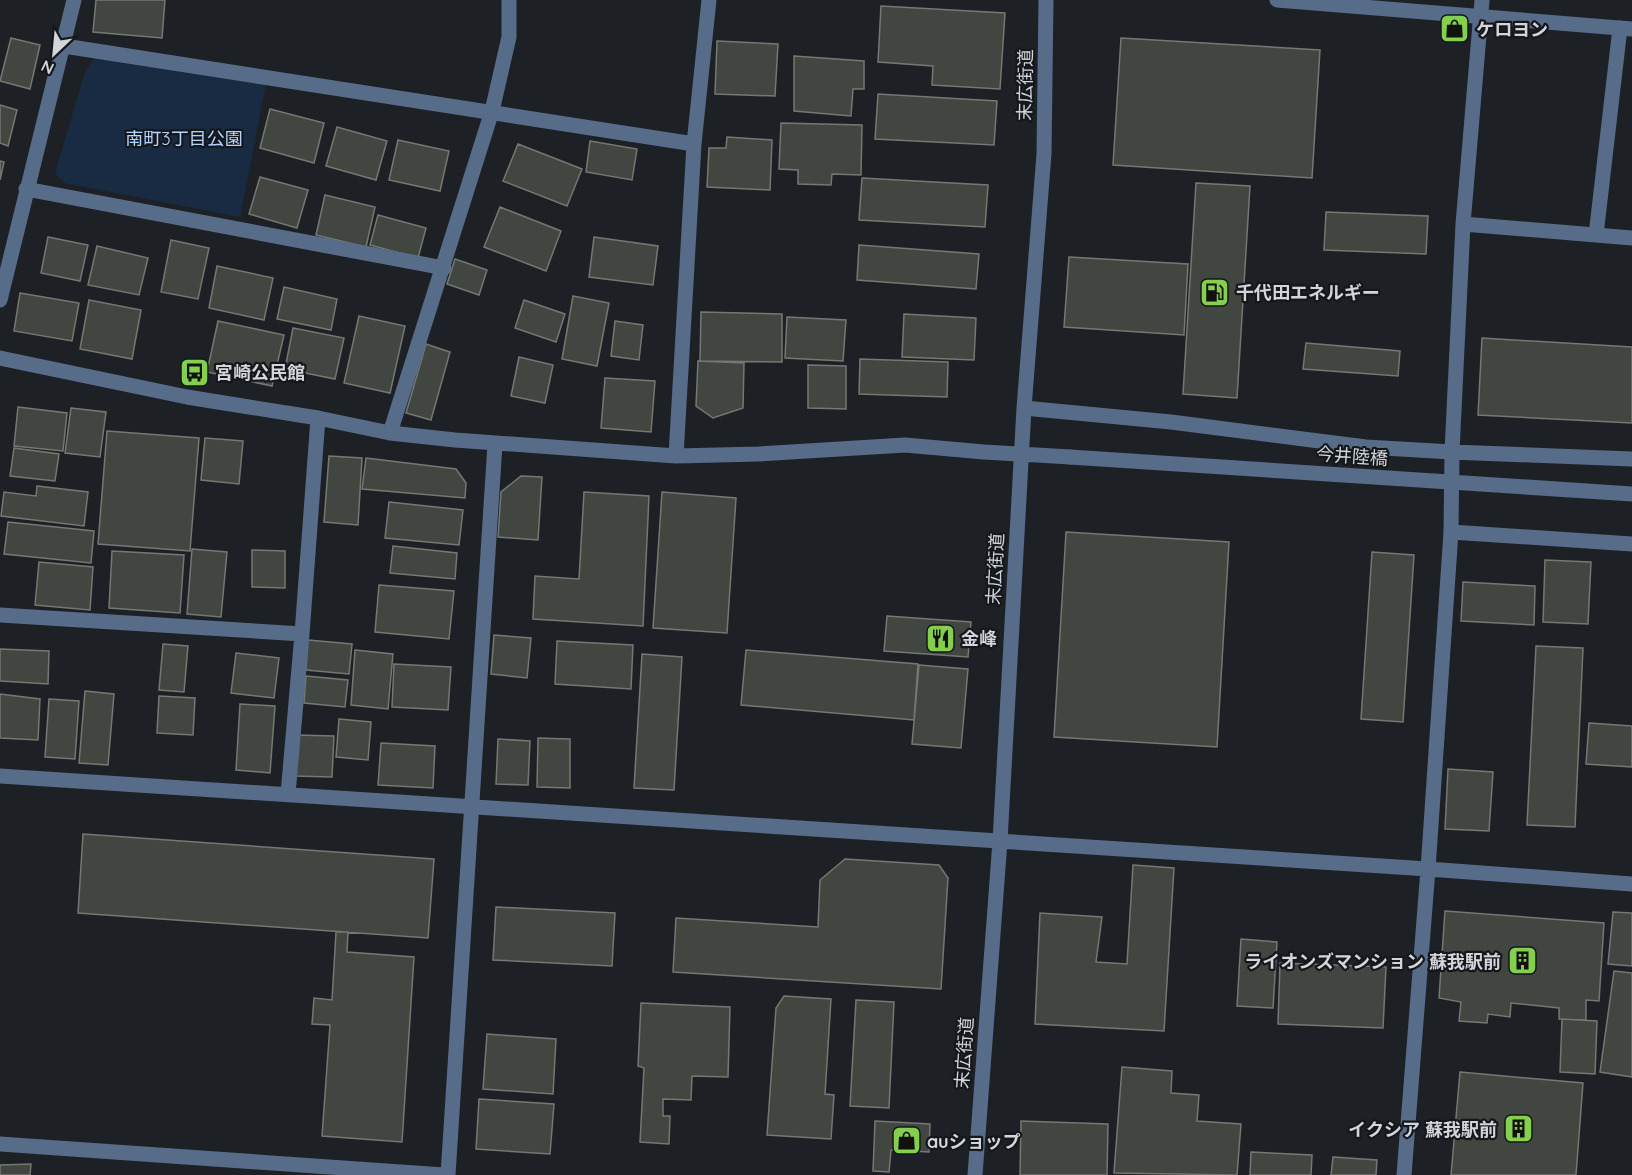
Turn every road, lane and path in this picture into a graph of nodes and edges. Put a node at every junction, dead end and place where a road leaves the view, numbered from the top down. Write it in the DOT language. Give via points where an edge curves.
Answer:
graph roads {
  1 [pos="74,0"];
  2 [pos="509,0"];
  3 [pos="708,0"];
  4 [pos="1046,0"];
  5 [pos="1277,0"];
  6 [pos="1482,0"];
  7 [pos="1480,17"];
  8 [pos="1626,29"];
  9 [pos="64,46"];
  10 [pos="492,111"];
  11 [pos="694,144"];
  12 [pos="26,189"];
  13 [pos="1462,224"];
  14 [pos="1596,235"];
  15 [pos="1632,238"];
  16 [pos="444,268"];
  17 [pos="0,300"];
  18 [pos="0,358"];
  19 [pos="1024,408"];
  20 [pos="318,418"];
  21 [pos="390,433"];
  22 [pos="495,444"];
  23 [pos="1452,452"];
  24 [pos="1022,453"];
  25 [pos="676,456"];
  26 [pos="1632,459"];
  27 [pos="1632,494"];
  28 [pos="1450,532"];
  29 [pos="1632,544"];
  30 [pos="0,615"];
  31 [pos="303,634"];
  32 [pos="0,776"];
  33 [pos="288,794"];
  34 [pos="471,806"];
  35 [pos="1000,841"];
  36 [pos="1428,868"];
  37 [pos="1632,884"];
  38 [pos="0,1144"];
  39 [pos="446,1175"];
  40 [pos="975,1175"];
  41 [pos="1404,1175"];
  1 -- 9 [label="street"];
  2 -- 10 [label="street" via="509,38"];
  3 -- 11 [label="street"];
  4 -- 19 [label="street, 末広街道" via="1044,154"];
  5 -- 7 [label="street"];
  6 -- 7 [label="street"];
  7 -- 8 [label="street"];
  7 -- 13 [label="street"];
  8 -- 14 [label="street"];
  9 -- 10 [label="street"];
  9 -- 12 [label="street"];
  10 -- 11 [label="street"];
  10 -- 16 [label="street"];
  11 -- 25 [label="street"];
  12 -- 16 [label="street"];
  12 -- 17 [label="street"];
  13 -- 14 [label="street"];
  13 -- 23 [label="street"];
  14 -- 15 [label="street"];
  16 -- 21 [label="street"];
  18 -- 20 [label="street, 今井陸橋" via="188,397"];
  19 -- 23 [label="street" via="1366,447"];
  19 -- 24 [label="street, 末広街道"];
  20 -- 21 [label="street, 今井陸橋"];
  20 -- 31 [label="street"];
  21 -- 22 [label="street, 今井陸橋"];
  22 -- 25 [label="street, 今井陸橋"];
  22 -- 34 [label="street"];
  23 -- 26 [label="street"];
  23 -- 28 [label="street"];
  24 -- 25 [label="street, 今井陸橋" via="904,445"];
  24 -- 27 [label="street, 今井陸橋, bridge"];
  24 -- 35 [label="street, 末広街道"];
  28 -- 29 [label="street"];
  28 -- 36 [label="street"];
  30 -- 31 [label="street"];
  31 -- 33 [label="street"];
  32 -- 33 [label="street"];
  33 -- 34 [label="street"];
  34 -- 35 [label="street"];
  34 -- 39 [label="street"];
  35 -- 36 [label="street"];
  35 -- 40 [label="street, 末広街道"];
  36 -- 37 [label="street"];
  36 -- 41 [label="street"];
  38 -- 39 [label="street"];
}
